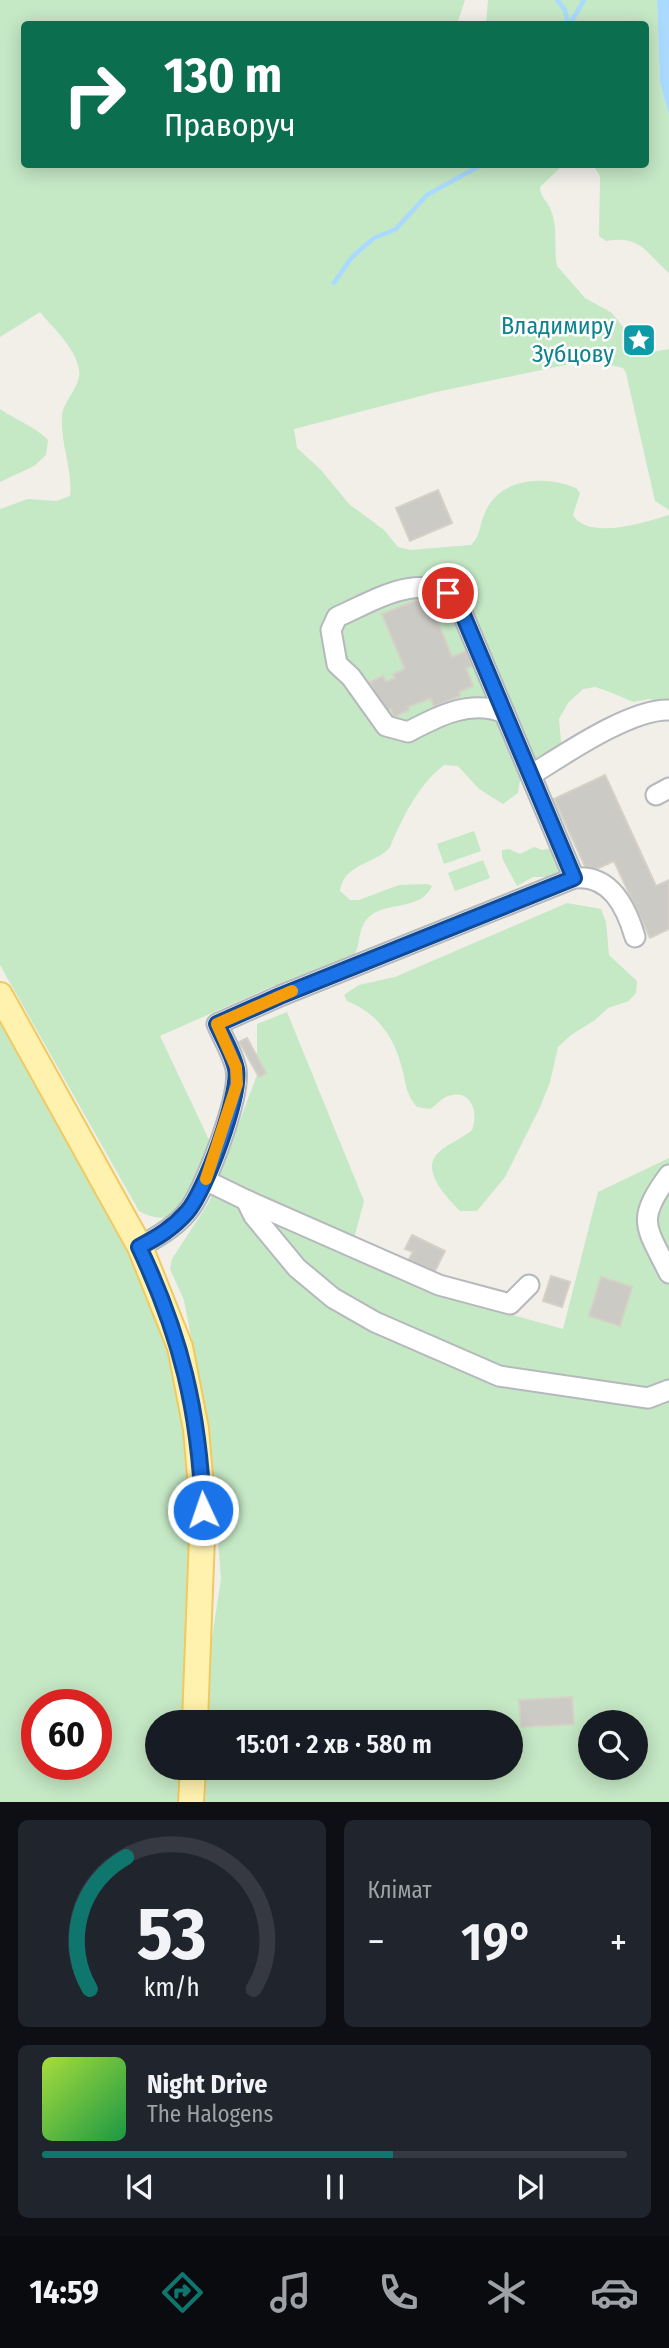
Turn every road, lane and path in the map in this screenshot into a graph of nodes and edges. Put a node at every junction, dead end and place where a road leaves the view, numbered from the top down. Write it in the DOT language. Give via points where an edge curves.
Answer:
graph roads {
  1 [pos="669,710"];
  2 [pos="504,713"];
  3 [pos="531,775"];
  4 [pos="574,878"];
  5 [pos="635,937"];
  6 [pos="0,995"];
  7 [pos="669,1175"];
  8 [pos="205,1180"];
  9 [pos="246,1200"];
  10 [pos="139,1247"];
  11 [pos="669,1273"];
  12 [pos="529,1285"];
  13 [pos="669,1390"];
  14 [pos="195,1710"];
  15 [pos="192,1780"];
  16 [pos="191,1802"];
  1 -- 3 [label="lane" via="652,710 596,736"];
  2 -- 2 [label="lane" via="458,603 448,593 429,587 408,588 337,617 331,630 337,664 386,726 408,732 466,707"];
  2 -- 3 [label="lane"];
  3 -- 4 [label="lane"];
  4 -- 5 [label="lane" via="590,877 614,893"];
  4 -- 8 [label="lane" via="217,1024 236,1067 237,1084"];
  6 -- 10 [label="main road"];
  7 -- 11 [label="lane" via="650,1201 646,1228"];
  8 -- 9 [label="lane"];
  8 -- 10 [label="lane" via="190,1209 168,1231"];
  9 -- 12 [label="lane" via="439,1285 510,1304"];
  9 -- 13 [label="lane" via="297,1268 333,1298 397,1333 499,1376 648,1398"];
  10 -- 14 [label="main road" via="180,1347 200,1465"];
  15 -- 16 [label="main road"];
}
